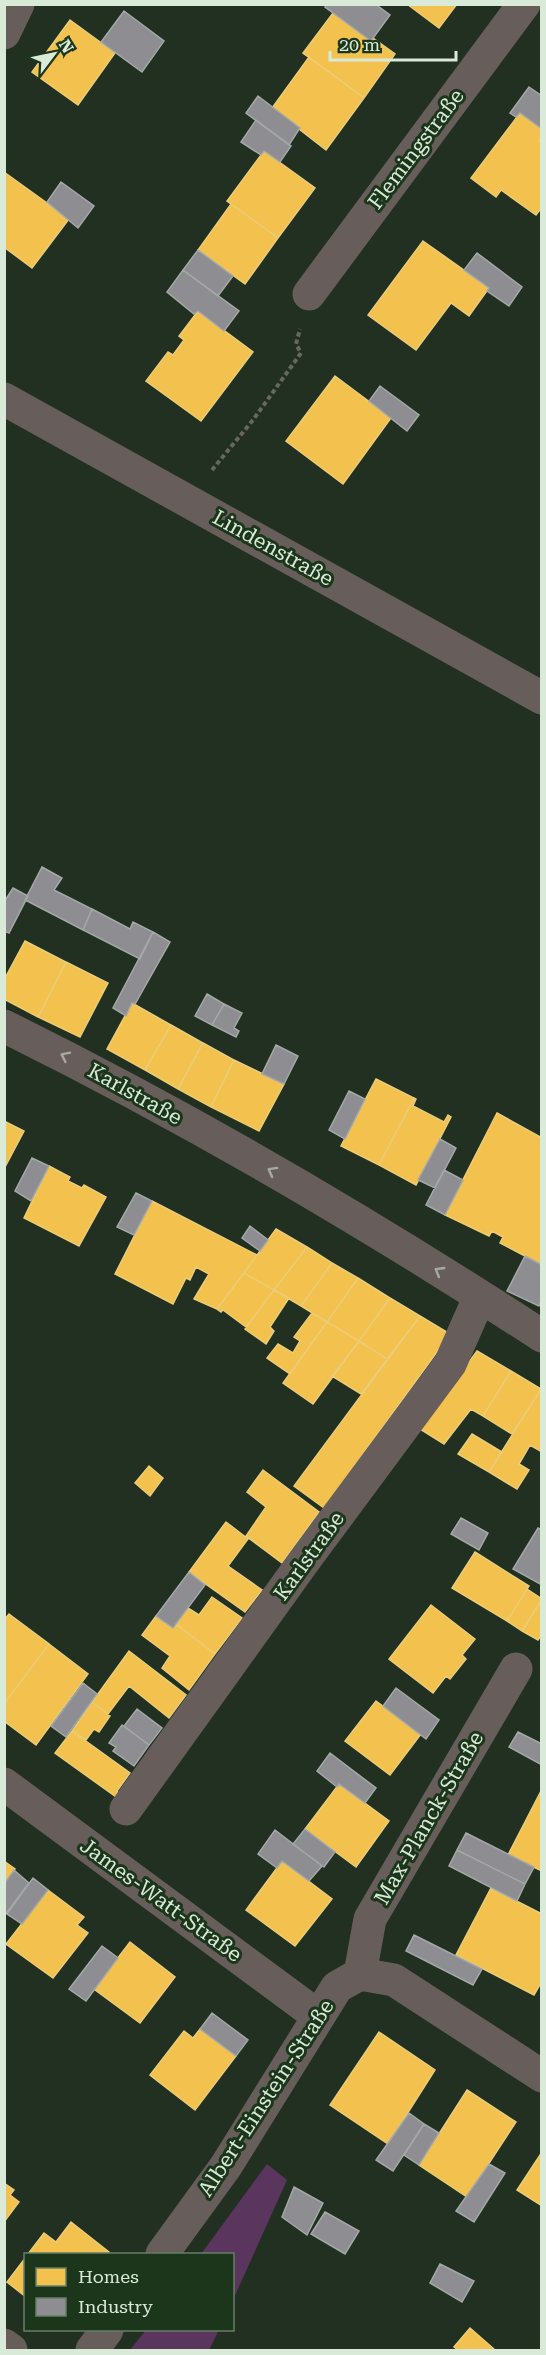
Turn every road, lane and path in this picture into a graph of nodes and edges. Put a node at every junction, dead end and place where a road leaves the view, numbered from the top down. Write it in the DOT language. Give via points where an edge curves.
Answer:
graph roads {
  1 [pos="18,4"];
  2 [pos="524,4"];
  3 [pos="4,33"];
  4 [pos="309,294"];
  5 [pos="4,399"];
  6 [pos="187,501"];
  7 [pos="542,698"];
  8 [pos="4,1026"];
  9 [pos="480,1296"];
  10 [pos="542,1336"];
  11 [pos="516,1669"];
  12 [pos="4,1784"];
  13 [pos="126,1809"];
  14 [pos="360,1974"];
  15 [pos="318,2016"];
  16 [pos="542,2076"];
  17 [pos="163,2253"];
  18 [pos="106,2331"];
  19 [pos="4,2346"];
  20 [pos="11,2350"];
  21 [pos="92,2350"];
  1 -- 3 [label="street"];
  2 -- 4 [label="street, Flemingstraße"];
  4 -- 6 [label="path" via="296,344 301,353"];
  5 -- 6 [label="street, Lindenstraße"];
  6 -- 7 [label="street, Lindenstraße"];
  9 -- 8 [label="street, Karlstraße, one-way" via="290,1181 83,1065"];
  9 -- 10 [label="street, Karlstraße"];
  9 -- 13 [label="street, Karlstraße" via="450,1364"];
  11 -- 14 [label="street, Max-Planck-Straße" via="370,1919"];
  12 -- 15 [label="street, James-Watt-Straße"];
  14 -- 15 [label="street, Albert-Einstein-Straße" via="337,1987"];
  14 -- 16 [label="street" via="394,1980"];
  15 -- 17 [label="street, Albert-Einstein-Straße" via="226,2166"];
  18 -- 21 [label="street"];
  19 -- 20 [label="street"];
}
